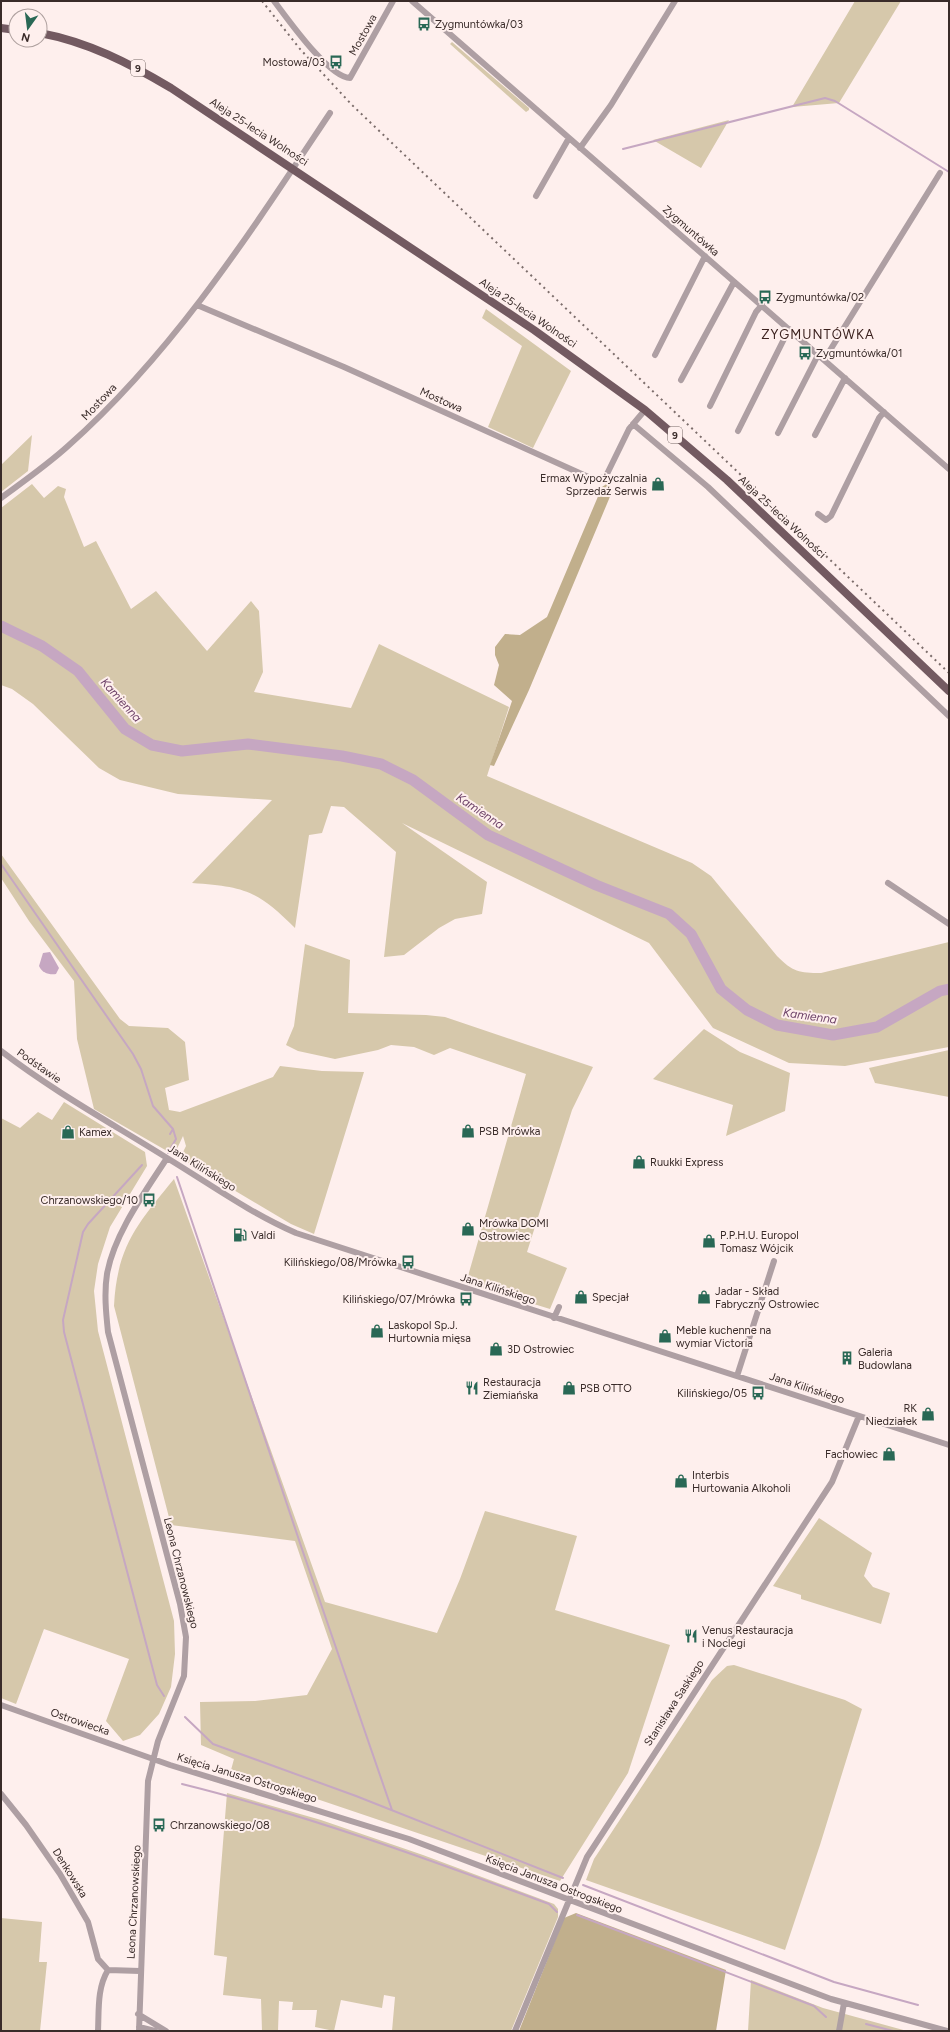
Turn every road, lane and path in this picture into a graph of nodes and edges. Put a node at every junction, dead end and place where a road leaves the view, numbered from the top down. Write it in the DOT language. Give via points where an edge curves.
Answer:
graph roads {
  1 [pos="274,1"];
  2 [pos="393,1"];
  3 [pos="412,1"];
  4 [pos="675,1"];
  5 [pos="48,35"];
  6 [pos="330,113"];
  7 [pos="569,138"];
  8 [pos="580,148"];
  9 [pos="293,168"];
  10 [pos="940,173"];
  11 [pos="536,196"];
  12 [pos="704,256"];
  13 [pos="734,282"];
  14 [pos="762,305"];
  15 [pos="197,306"];
  16 [pos="789,329"];
  17 [pos="655,355"];
  18 [pos="818,355"];
  19 [pos="824,360"];
  20 [pos="845,378"];
  21 [pos="681,380"];
  22 [pos="710,406"];
  23 [pos="645,410"];
  24 [pos="884,412"];
  25 [pos="633,424"];
  26 [pos="738,431"];
  27 [pos="778,433"];
  28 [pos="815,435"];
  29 [pos="949,469"];
  30 [pos="1,498"];
  31 [pos="818,514"];
  32 [pos="949,690"];
  33 [pos="949,716"];
  34 [pos="888,883"];
  35 [pos="949,924"];
  36 [pos="1,1051"];
  37 [pos="66,1097"];
  38 [pos="167,1158"];
  39 [pos="774,1261"];
  40 [pos="559,1307"];
  41 [pos="554,1318"];
  42 [pos="737,1376"];
  43 [pos="860,1416"];
  44 [pos="949,1445"];
  45 [pos="1,1705"];
  46 [pos="153,1758"];
  47 [pos="1,1794"];
  48 [pos="569,1900"];
  49 [pos="108,1970"];
  50 [pos="140,1971"];
  51 [pos="844,2003"];
  52 [pos="138,2014"];
  53 [pos="139,2029"];
  54 [pos="98,2031"];
  55 [pos="155,2031"];
  56 [pos="166,2031"];
  57 [pos="515,2031"];
  58 [pos="839,2031"];
  59 [pos="947,2031"];
  1 -- 2 [label="street, Mostowa" via="323,61 340,75 350,78"];
  3 -- 7 [label="street, Zygmuntówka"];
  4 -- 8 [label="street" via="611,105"];
  5 -- 9 [label="main road, Aleja 25-lecia Wolności / 9" via="86,45 132,64"];
  6 -- 9 [label="street, Mostowa"];
  7 -- 8 [label="street, Zygmuntówka"];
  7 -- 11 [label="street"];
  8 -- 12 [label="street, Zygmuntówka"];
  9 -- 15 [label="street, Mostowa"];
  9 -- 23 [label="main road, Aleja 25-lecia Wolności / 9" via="573,356"];
  10 -- 19 [label="street"];
  12 -- 13 [label="street, Zygmuntówka"];
  12 -- 17 [label="street"];
  13 -- 14 [label="street, Zygmuntówka"];
  13 -- 21 [label="street"];
  14 -- 16 [label="street, Zygmuntówka"];
  14 -- 22 [label="street" via="756,312"];
  15 -- 25 [label="street, Mostowa" via="344,367 595,480 606,476"];
  15 -- 30 [label="street, Mostowa" via="159,352 83,433 53,460"];
  16 -- 18 [label="street, Zygmuntówka"];
  16 -- 26 [label="street"];
  18 -- 19 [label="street, Zygmuntówka"];
  18 -- 27 [label="street"];
  19 -- 20 [label="street, Zygmuntówka"];
  20 -- 24 [label="street, Zygmuntówka"];
  20 -- 28 [label="street"];
  23 -- 25 [label="street, Mostowa"];
  23 -- 32 [label="main road, Aleja 25-lecia Wolności / 9" via="727,480"];
  24 -- 29 [label="street, Zygmuntówka"];
  24 -- 31 [label="street" via="831,516 826,520"];
  25 -- 33 [label="street" via="708,487"];
  34 -- 35 [label="street"];
  36 -- 37 [label="street, Podstawie"];
  37 -- 38 [label="street, Jana Kilińskiego"];
  38 -- 41 [label="street, Jana Kilińskiego" via="227,1196 296,1233"];
  38 -- 46 [label="street, Leona Chrzanowskiego" via="121,1233 110,1262 106,1289 108,1332 180,1604 186,1637 184,1676"];
  39 -- 42 [label="street"];
  40 -- 41 [label="street"];
  41 -- 42 [label="street, Jana Kilińskiego"];
  42 -- 43 [label="street, Jana Kilińskiego"];
  43 -- 44 [label="street, Jana Kilińskiego"];
  43 -- 48 [label="street, Stanisława Saskiego" via="832,1482 599,1837 587,1857"];
  45 -- 46 [label="street, Ostrowiecka"];
  46 -- 48 [label="street, Księcia Janusza Ostrogskiego" via="409,1839"];
  46 -- 50 [label="street, Leona Chrzanowskiego" via="147,1796"];
  47 -- 49 [label="street, Denkowska" via="60,1874 88,1922 98,1959"];
  48 -- 51 [label="street, Księcia Janusza Ostrogskiego"];
  48 -- 57 [label="street, Stanisława Saskiego"];
  49 -- 50 [label="street"];
  49 -- 54 [label="street" via="103,1978 100,1993"];
  50 -- 52 [label="street, Leona Chrzanowskiego"];
  51 -- 58 [label="street"];
  51 -- 59 [label="street, Księcia Janusza Ostrogskiego"];
  52 -- 53 [label="street, Leona Chrzanowskiego"];
  52 -- 56 [label="street"];
  53 -- 55 [label="street"];
}
